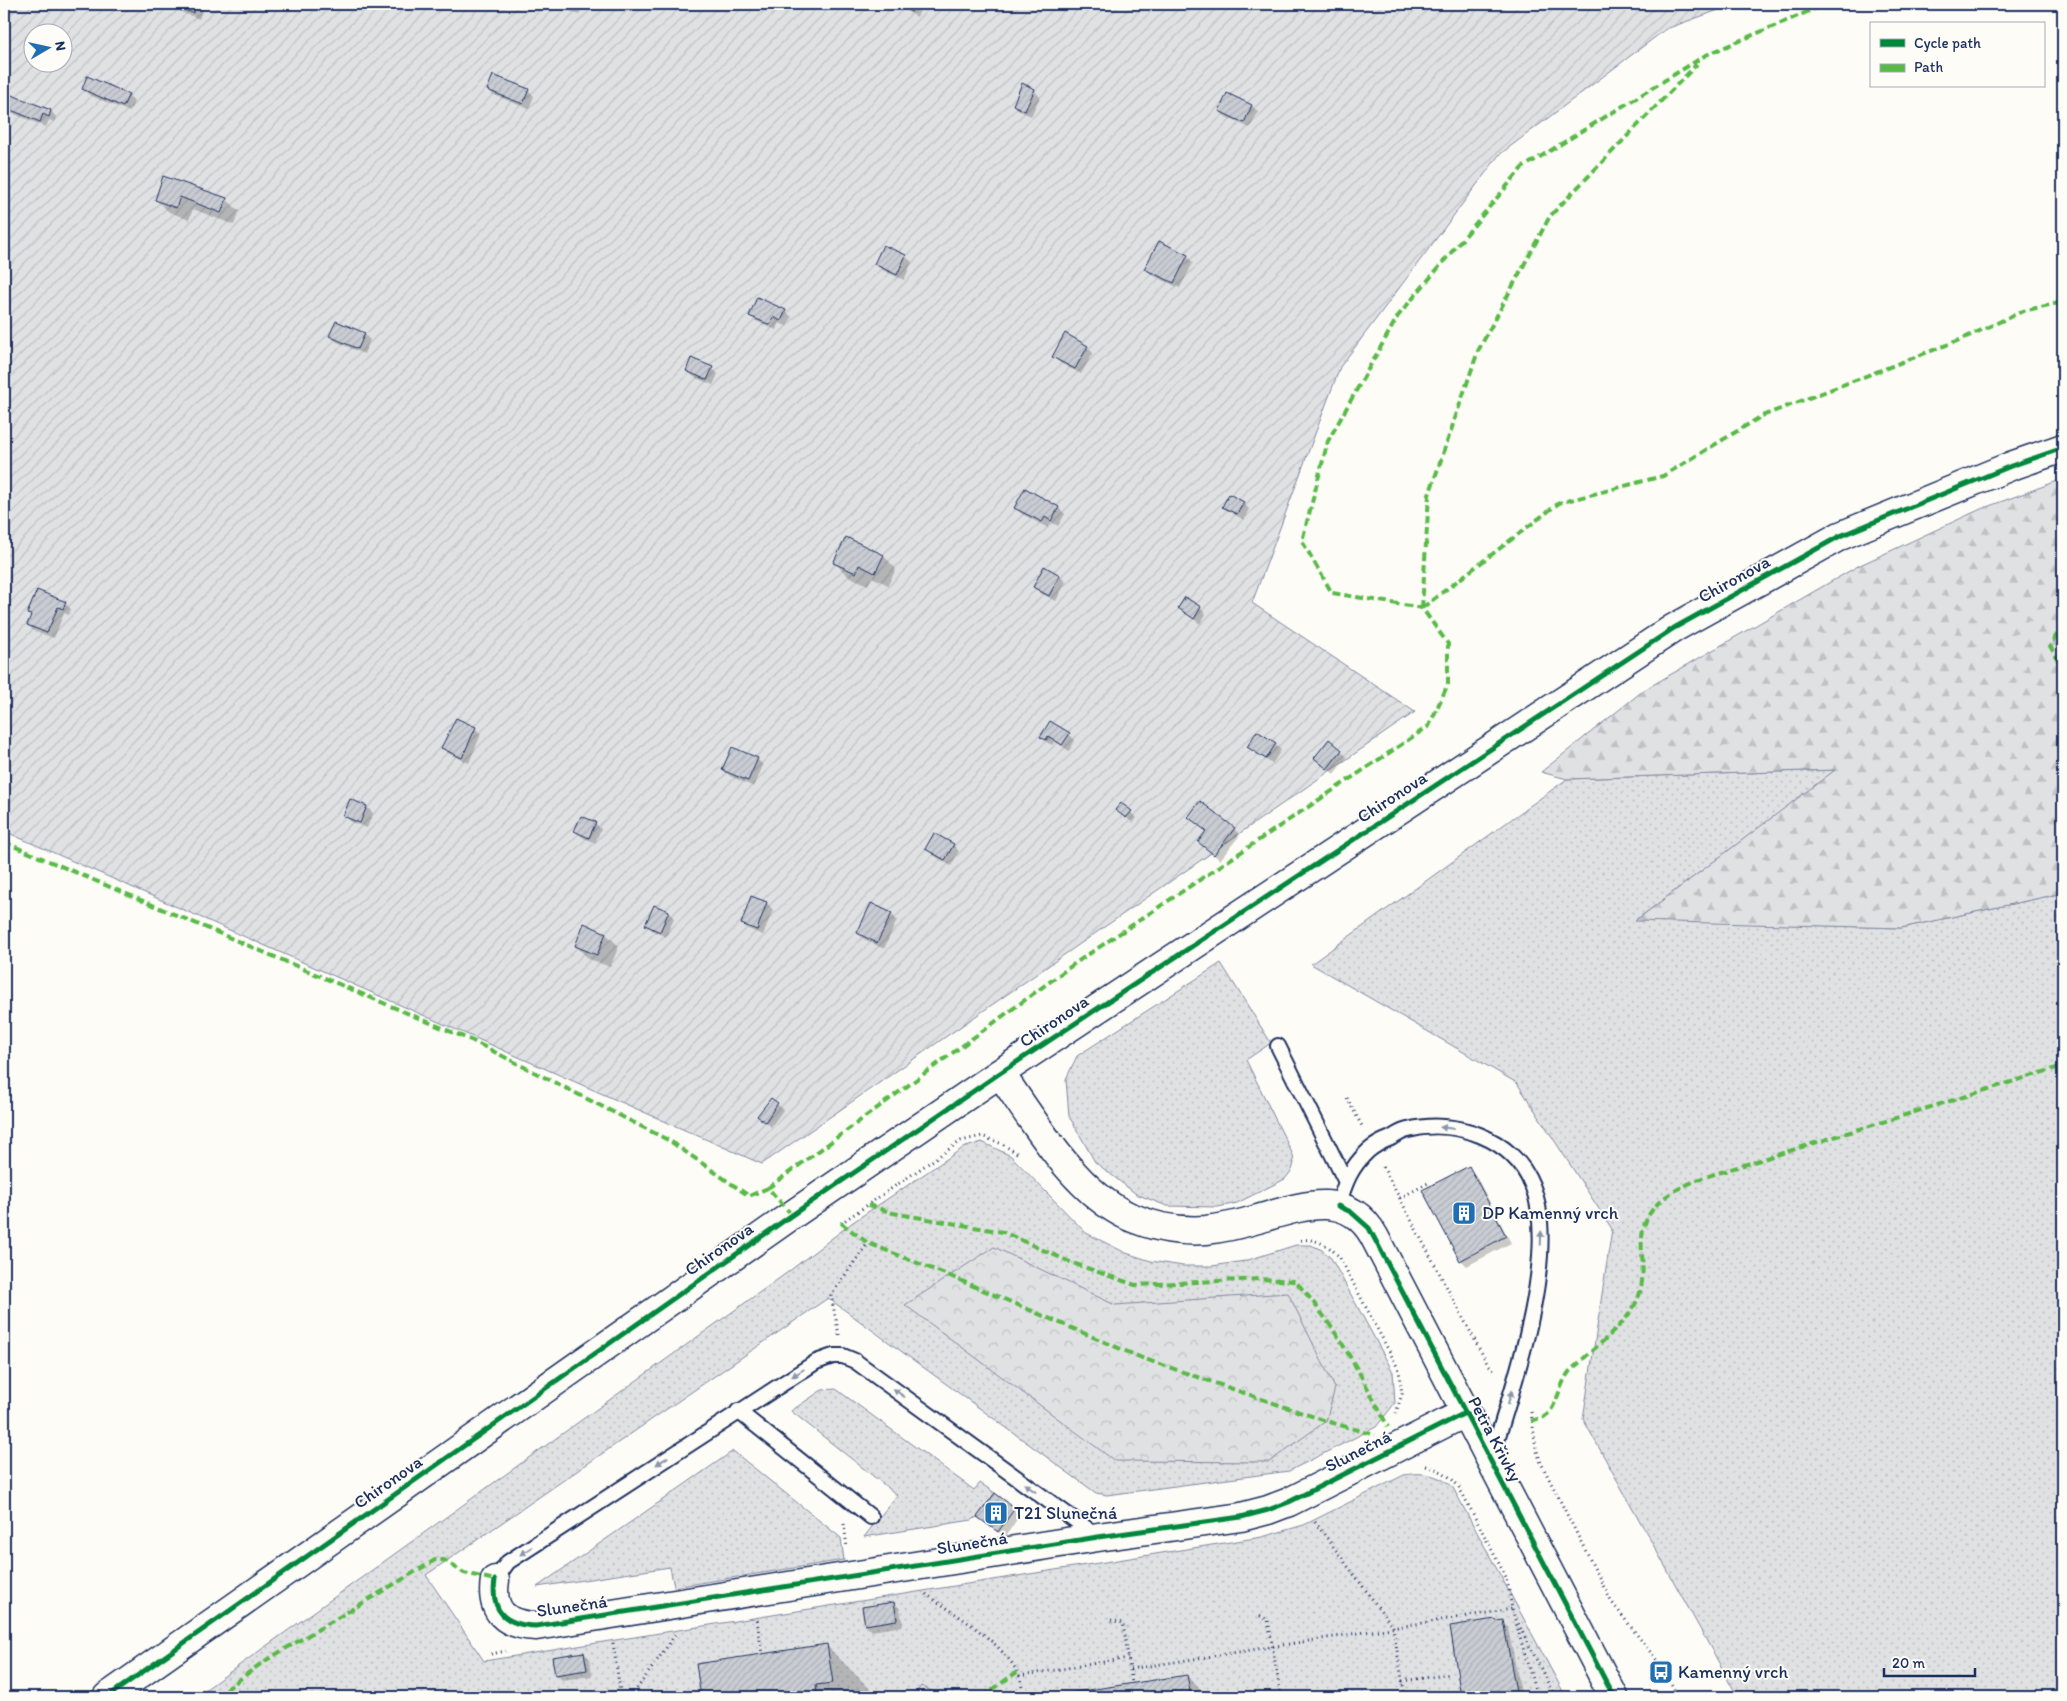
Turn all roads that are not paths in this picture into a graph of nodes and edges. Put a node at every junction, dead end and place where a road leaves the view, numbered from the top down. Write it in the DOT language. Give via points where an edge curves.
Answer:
graph roads {
  1 [pos="2063,448"];
  2 [pos="1278,1046"];
  3 [pos="1000,1073"];
  4 [pos="1345,1180"];
  5 [pos="1338,1206"];
  6 [pos="738,1411"];
  7 [pos="1465,1412"];
  8 [pos="1490,1461"];
  9 [pos="871,1517"];
  10 [pos="1098,1537"];
  11 [pos="495,1580"];
  12 [pos="107,1697"];
  13 [pos="1614,1697"];
  1 -- 3 [label="street, Chironova" via="1840,536 1674,628"];
  2 -- 4 [label="lane"];
  3 -- 5 [label="street" via="1086,1187 1113,1208 1140,1221 1169,1229 1207,1230 1306,1206"];
  3 -- 12 [label="street, Chironova" via="792,1215"];
  4 -- 5 [label="lane"];
  8 -- 4 [label="lane, one-way" via="1513,1388 1540,1264 1541,1222 1532,1185 1518,1163 1499,1145 1471,1131 1440,1126 1408,1130 1373,1147"];
  5 -- 7 [label="street, Petra Křivky" via="1351,1212 1369,1228"];
  6 -- 9 [label="lane"];
  10 -- 6 [label="lane, Slunečná, one-way" via="855,1361 843,1356 816,1362"];
  6 -- 11 [label="lane, Slunečná, one-way" via="508,1562"];
  7 -- 8 [label="street, Petra Křivky"];
  7 -- 10 [label="street, Slunečná" via="1268,1510"];
  8 -- 13 [label="street, Petra Křivky"];
  10 -- 11 [label="street, Slunečná" via="536,1626 518,1625 499,1613 492,1595"];
}
